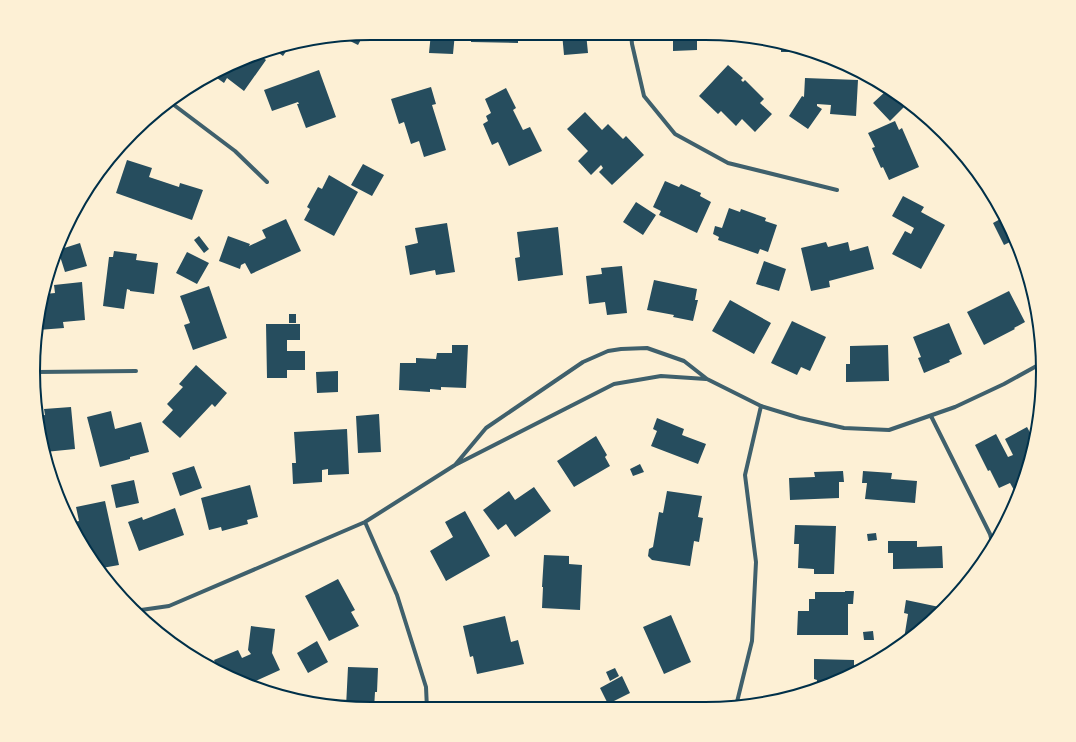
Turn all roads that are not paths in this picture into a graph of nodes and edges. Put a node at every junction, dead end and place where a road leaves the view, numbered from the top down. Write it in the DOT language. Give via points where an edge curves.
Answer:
graph roads {
  1 [pos="632,40"];
  2 [pos="174,105"];
  3 [pos="267,182"];
  4 [pos="837,190"];
  5 [pos="1036,366"];
  6 [pos="136,371"];
  7 [pos="40,372"];
  8 [pos="707,379"];
  9 [pos="761,406"];
  10 [pos="931,416"];
  11 [pos="455,465"];
  12 [pos="365,522"];
  13 [pos="991,538"];
  14 [pos="142,610"];
  15 [pos="737,700"];
  16 [pos="427,702"];
  1 -- 4 [label="street" via="644,96 675,134 728,162"];
  2 -- 3 [label="street" via="235,151"];
  5 -- 10 [label="street" via="990,391"];
  6 -- 7 [label="street"];
  8 -- 9 [label="street"];
  8 -- 11 [label="street" via="661,376 614,384"];
  8 -- 11 [label="street" via="684,361 647,348 608,351 583,362 486,428"];
  9 -- 10 [label="street" via="844,428 889,430"];
  9 -- 15 [label="street" via="745,475 756,562 752,641"];
  10 -- 13 [label="street"];
  11 -- 12 [label="street"];
  12 -- 14 [label="street" via="169,606"];
  12 -- 16 [label="street" via="397,595 426,687"];
}
